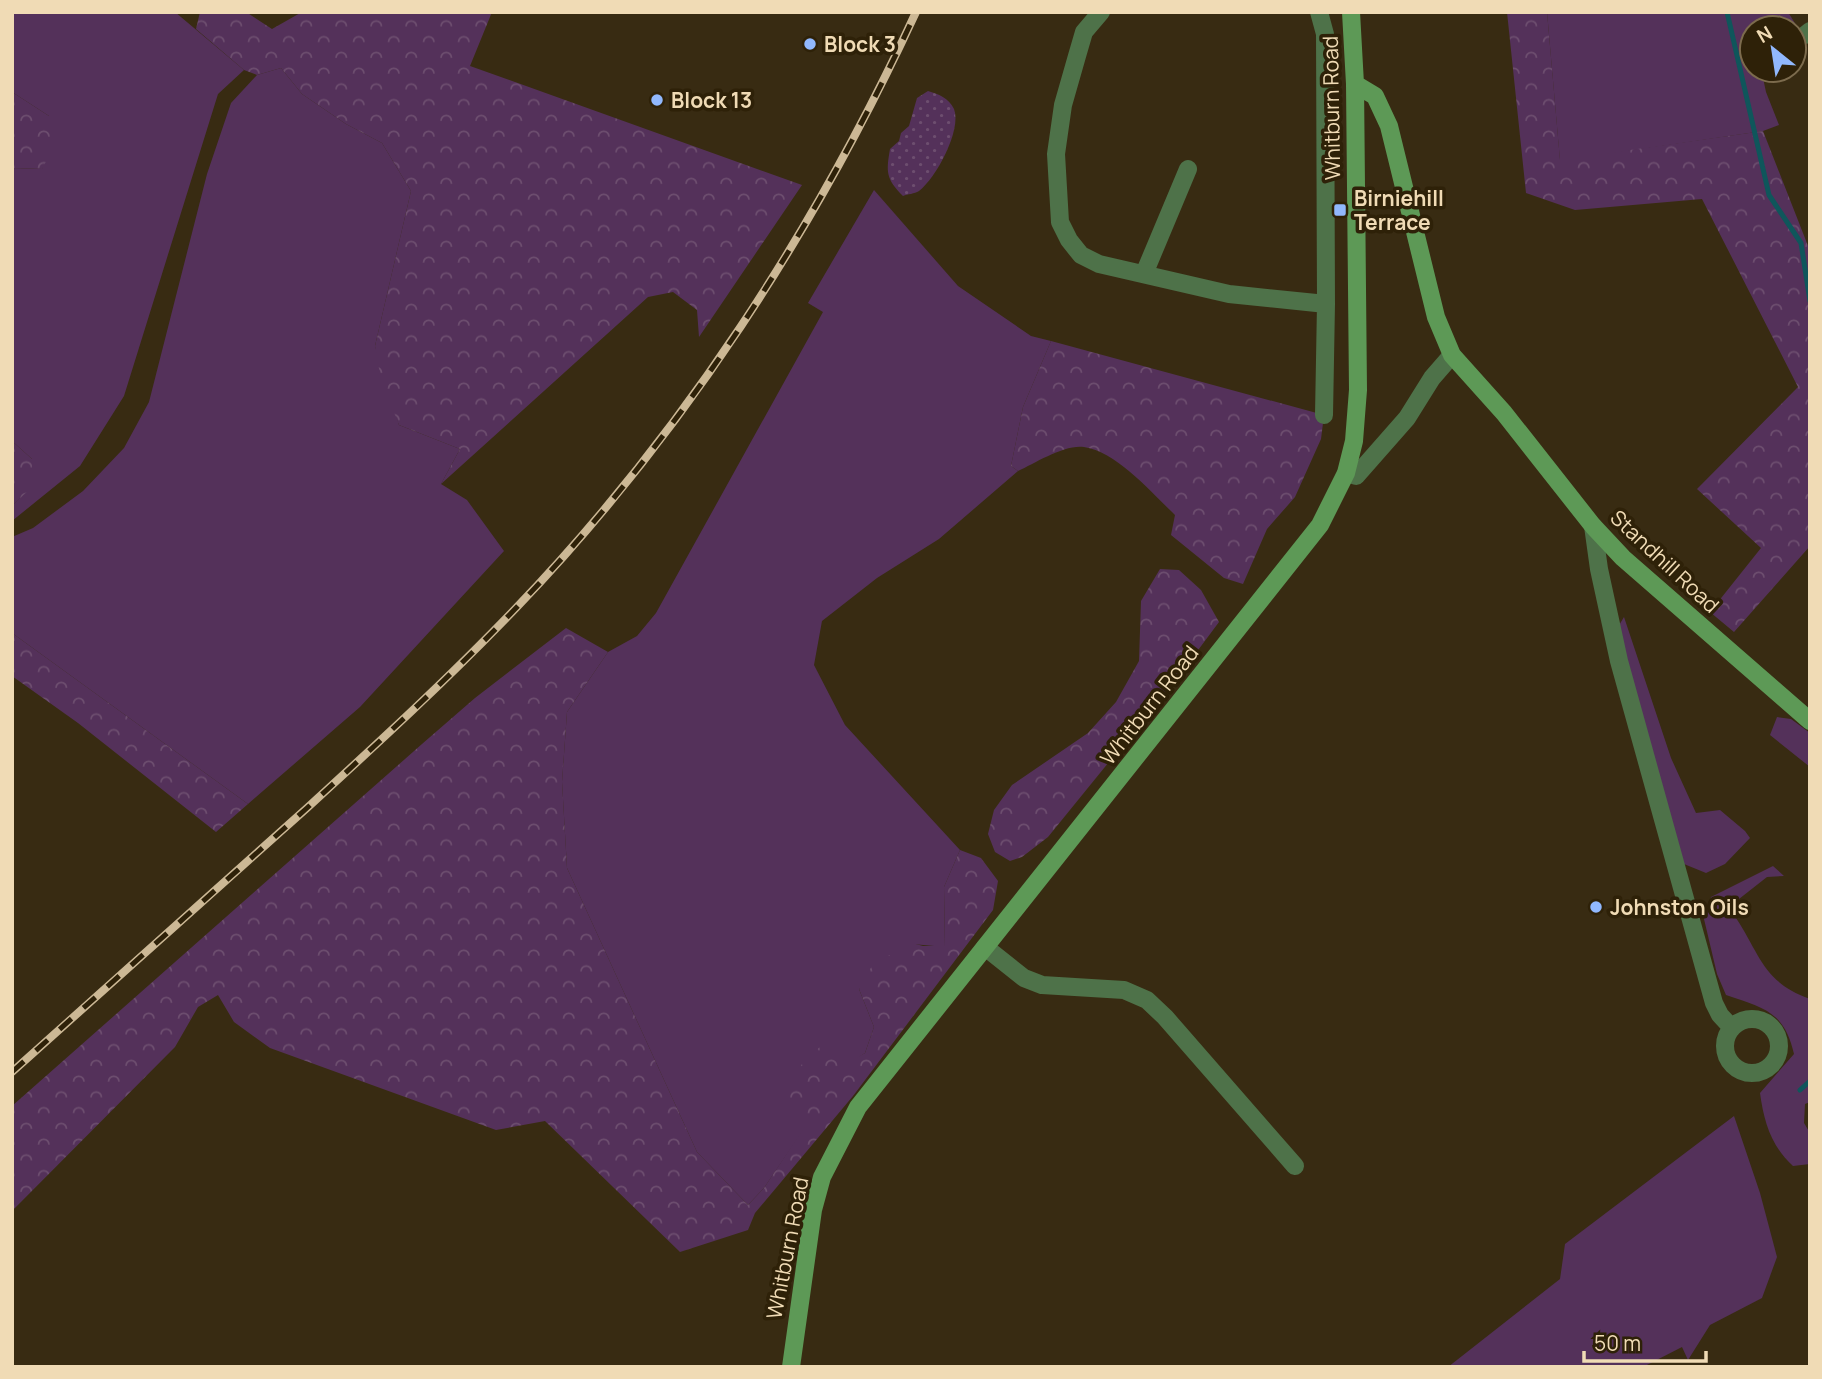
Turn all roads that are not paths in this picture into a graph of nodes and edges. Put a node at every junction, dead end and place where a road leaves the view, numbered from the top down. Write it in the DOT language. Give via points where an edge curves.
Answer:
graph roads {
  1 [pos="1101,12"];
  2 [pos="1319,12"];
  3 [pos="1352,12"];
  4 [pos="1355,84"];
  5 [pos="1188,169"];
  6 [pos="1144,274"];
  7 [pos="1326,304"];
  8 [pos="1452,355"];
  9 [pos="1324,415"];
  10 [pos="1346,473"];
  11 [pos="1594,526"];
  12 [pos="1810,720"];
  13 [pos="985,947"];
  14 [pos="1732,1028"];
  15 [pos="1295,1166"];
  16 [pos="791,1367"];
  1 -- 6 [label="street" via="1084,32 1063,105 1056,154 1060,222 1081,255"];
  2 -- 7 [label="street" via="1325,34"];
  3 -- 4 [label="main road, Whitburn Road"];
  4 -- 8 [label="main road, Standhill Road" via="1375,96 1389,126 1436,317"];
  4 -- 10 [label="main road, Whitburn Road" via="1358,390"];
  5 -- 6 [label="street"];
  6 -- 7 [label="street" via="1229,294"];
  7 -- 9 [label="street"];
  8 -- 10 [label="street" via="1407,418 1356,476"];
  8 -- 11 [label="main road, Standhill Road"];
  10 -- 13 [label="main road, Whitburn Road" via="1320,525"];
  11 -- 12 [label="main road, Standhill Road" via="1623,558"];
  11 -- 14 [label="street" via="1619,661 1714,1003"];
  13 -- 15 [label="street" via="1024,978 1042,985 1124,990 1147,1000"];
  13 -- 16 [label="main road, Whitburn Road" via="858,1107 822,1177 813,1210"];
}
